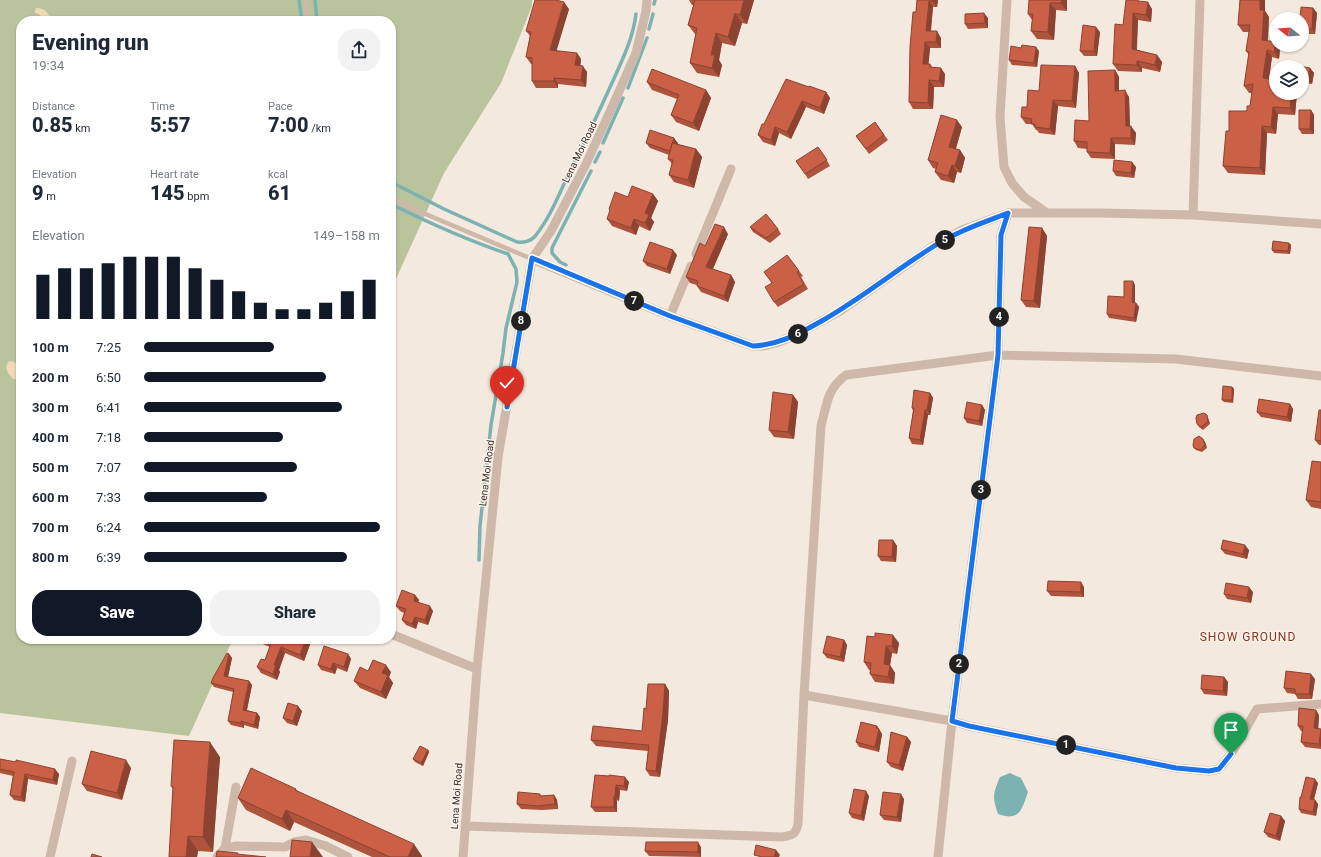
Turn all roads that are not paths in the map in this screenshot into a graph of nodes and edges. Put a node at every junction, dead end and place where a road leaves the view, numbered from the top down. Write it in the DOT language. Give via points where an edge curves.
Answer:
graph roads {
  1 [pos="306,0"];
  2 [pos="647,0"];
  3 [pos="1007,0"];
  4 [pos="1200,0"];
  5 [pos="308,16"];
  6 [pos="731,170"];
  7 [pos="396,200"];
  8 [pos="1008,213"];
  9 [pos="1047,213"];
  10 [pos="1193,215"];
  11 [pos="1321,224"];
  12 [pos="532,258"];
  13 [pos="670,316"];
  14 [pos="998,355"];
  15 [pos="1321,376"];
  16 [pos="396,636"];
  17 [pos="477,669"];
  18 [pos="804,695"];
  19 [pos="1321,704"];
  20 [pos="952,721"];
  21 [pos="72,761"];
  22 [pos="236,787"];
  23 [pos="465,826"];
  24 [pos="285,847"];
  25 [pos="225,848"];
  26 [pos="50,857"];
  27 [pos="217,857"];
  28 [pos="284,857"];
  29 [pos="348,857"];
  30 [pos="463,857"];
  31 [pos="938,857"];
  1 -- 5 [label="lane"];
  2 -- 12 [label="street, Lena Moi Road" via="636,53 583,171 551,231"];
  3 -- 9 [label="street" via="1000,117 1004,167 1012,183 1024,197"];
  4 -- 10 [label="street"];
  6 -- 13 [label="street"];
  7 -- 12 [label="lane"];
  8 -- 9 [label="street"];
  8 -- 13 [label="street" via="962,230 932,247 840,311 776,343 753,346"];
  8 -- 14 [label="street" via="1001,235"];
  9 -- 10 [label="street"];
  10 -- 11 [label="street"];
  12 -- 13 [label="street"];
  12 -- 17 [label="street, Lena Moi Road" via="498,457"];
  14 -- 15 [label="street" via="1176,359"];
  14 -- 18 [label="street" via="846,375 829,393 821,426"];
  14 -- 20 [label="street"];
  16 -- 17 [label="street"];
  17 -- 23 [label="street, Lena Moi Road"];
  18 -- 20 [label="street"];
  18 -- 23 [label="street" via="798,824 797,831 792,836"];
  19 -- 20 [label="street" via="1258,709 1231,754 1219,769 1209,771 1176,768"];
  20 -- 31 [label="street"];
  21 -- 26 [label="street"];
  22 -- 25 [label="street"];
  23 -- 30 [label="street, Lena Moi Road"];
  24 -- 25 [label="street"];
  24 -- 28 [label="street"];
  24 -- 29 [label="street" via="306,840"];
  25 -- 27 [label="street"];
}
